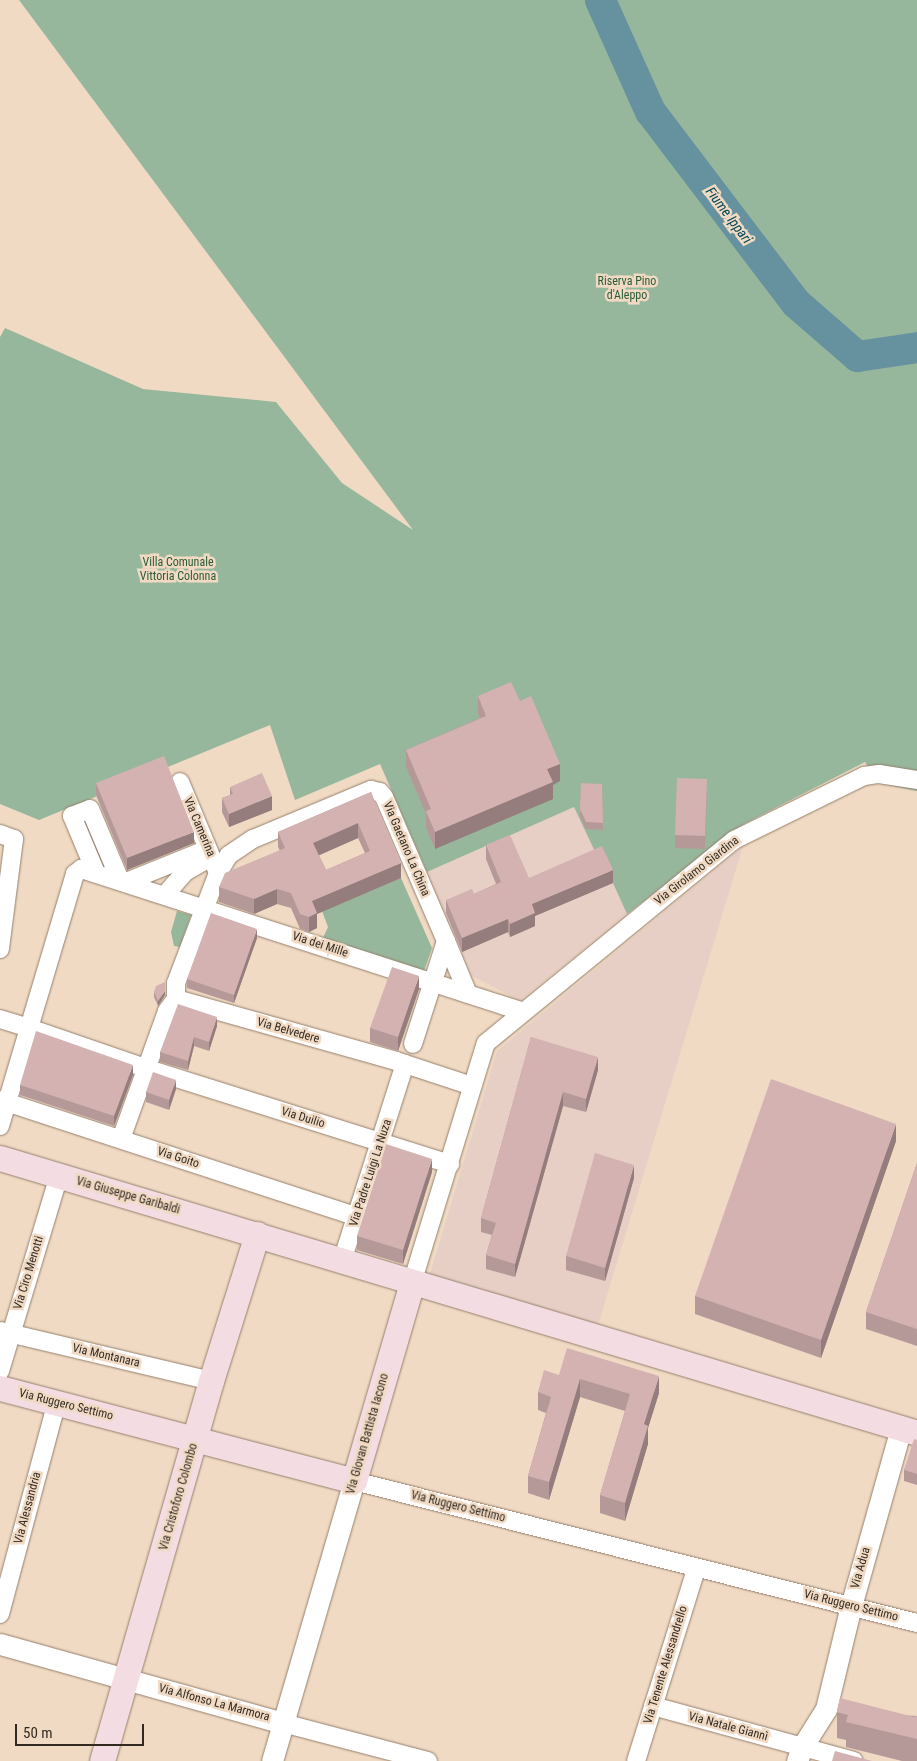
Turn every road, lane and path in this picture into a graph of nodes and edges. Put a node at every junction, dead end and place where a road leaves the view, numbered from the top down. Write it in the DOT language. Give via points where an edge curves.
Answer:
graph roads {
  1 [pos="917,780"];
  2 [pos="180,782"];
  3 [pos="7,837"];
  4 [pos="212,860"];
  5 [pos="96,873"];
  6 [pos="123,882"];
  7 [pos="165,895"];
  8 [pos="210,910"];
  9 [pos="446,941"];
  10 [pos="0,944"];
  11 [pos="431,978"];
  12 [pos="468,994"];
  13 [pos="179,1000"];
  14 [pos="525,1010"];
  15 [pos="0,1019"];
  16 [pos="29,1028"];
  17 [pos="413,1044"];
  18 [pos="400,1062"];
  19 [pos="148,1072"];
  20 [pos="472,1086"];
  21 [pos="4,1101"];
  22 [pos="0,1126"];
  23 [pos="121,1139"];
  24 [pos="380,1142"];
  25 [pos="0,1158"];
  26 [pos="450,1164"];
  27 [pos="59,1176"];
  28 [pos="357,1217"];
  29 [pos="257,1234"];
  30 [pos="342,1261"];
  31 [pos="412,1283"];
  32 [pos="5,1333"];
  33 [pos="0,1371"];
  34 [pos="211,1381"];
  35 [pos="0,1388"];
  36 [pos="57,1402"];
  37 [pos="909,1431"];
  38 [pos="196,1438"];
  39 [pos="354,1481"];
  40 [pos="696,1568"];
  41 [pos="851,1606"];
  42 [pos="0,1614"];
  43 [pos="917,1623"];
  44 [pos="0,1644"];
  45 [pos="127,1680"];
  46 [pos="653,1706"];
  47 [pos="283,1723"];
  48 [pos="800,1754"];
  49 [pos="102,1761"];
  50 [pos="272,1761"];
  51 [pos="428,1761"];
  52 [pos="636,1761"];
  53 [pos="854,1761"];
  1 -- 14 [label="street, Via Girolamo Giardina" via="878,774 864,776 734,840"];
  2 -- 4 [label="street, Via Camerina"];
  3 -- 10 [label="street"];
  4 -- 6 [label="street"];
  4 -- 7 [label="street" via="185,872"];
  4 -- 8 [label="street"];
  4 -- 9 [label="street, Via Gaetano La China" via="368,791 377,791 384,797"];
  5 -- 6 [label="street, Via dei Mille"];
  5 -- 6 [label="street" via="72,816 90,809"];
  5 -- 16 [label="street" via="81,869 75,874"];
  6 -- 7 [label="street, Via dei Mille"];
  7 -- 8 [label="street, Via dei Mille"];
  8 -- 11 [label="street, Via dei Mille"];
  8 -- 13 [label="street" via="176,983"];
  9 -- 11 [label="street"];
  9 -- 12 [label="street"];
  11 -- 12 [label="street, Via dei Mille"];
  11 -- 17 [label="street"];
  12 -- 14 [label="street, Via dei Mille"];
  13 -- 18 [label="street, Via Belvedere"];
  13 -- 19 [label="street" via="167,1011"];
  14 -- 20 [label="street, Via Girolamo Giardina" via="486,1043"];
  15 -- 16 [label="street, Via Duilio"];
  16 -- 19 [label="street, Via Duilio"];
  16 -- 21 [label="street"];
  18 -- 20 [label="street, Via Belvedere"];
  18 -- 24 [label="street, Via Padre Luigi La Nuza" via="398,1084"];
  19 -- 23 [label="street"];
  19 -- 24 [label="street, Via Duilio"];
  20 -- 26 [label="street, Via Giovan Battista Iacono"];
  21 -- 22 [label="street"];
  21 -- 23 [label="street, Via Goito"];
  23 -- 28 [label="street, Via Goito"];
  24 -- 26 [label="street, Via Duilio"];
  24 -- 28 [label="street, Via Padre Luigi La Nuza"];
  25 -- 27 [label="main road, Via Giuseppe Garibaldi"];
  26 -- 31 [label="street, Via Giovan Battista Iacono"];
  27 -- 29 [label="main road, Via Giuseppe Garibaldi"];
  27 -- 32 [label="street, Via Ciro Menotti"];
  28 -- 30 [label="street, Via Padre Luigi La Nuza"];
  29 -- 30 [label="main road, Via Giuseppe Garibaldi"];
  29 -- 34 [label="main road, Via Cristoforo Colombo"];
  30 -- 31 [label="main road, Via Giuseppe Garibaldi"];
  31 -- 37 [label="main road, Via Giuseppe Garibaldi"];
  31 -- 39 [label="main road, Via Giovan Battista Iacono"];
  32 -- 33 [label="street, Via Ciro Menotti"];
  32 -- 34 [label="street, Via Montanara"];
  34 -- 38 [label="main road, Via Cristoforo Colombo"];
  35 -- 36 [label="main road, Via Ruggero Settimo"];
  36 -- 38 [label="main road, Via Ruggero Settimo"];
  36 -- 42 [label="street, Via Alessandria"];
  37 -- 41 [label="street, Via Adua"];
  38 -- 39 [label="main road, Via Ruggero Settimo"];
  38 -- 45 [label="main road, Via Cristoforo Colombo"];
  39 -- 40 [label="street, Via Ruggero Settimo"];
  39 -- 47 [label="street, Via Giovan Battista Iacono"];
  40 -- 41 [label="street, Via Ruggero Settimo"];
  40 -- 46 [label="street, Via Tenente Alessandrello"];
  41 -- 43 [label="street, Via Ruggero Settimo"];
  41 -- 48 [label="street, Via Adua" via="835,1711"];
  44 -- 45 [label="street, Via Alfonso La Marmora"];
  45 -- 47 [label="street, Via Alfonso La Marmora"];
  45 -- 49 [label="main road, Via Cristoforo Colombo"];
  46 -- 48 [label="street, Via Natale Giannì"];
  46 -- 52 [label="street, Via Tenente Alessandrello"];
  47 -- 50 [label="street, Via Giovan Battista Iacono"];
  47 -- 51 [label="street, Via Alfonso La Marmora"];
  48 -- 53 [label="street, Via Natale Giannì"];
}
